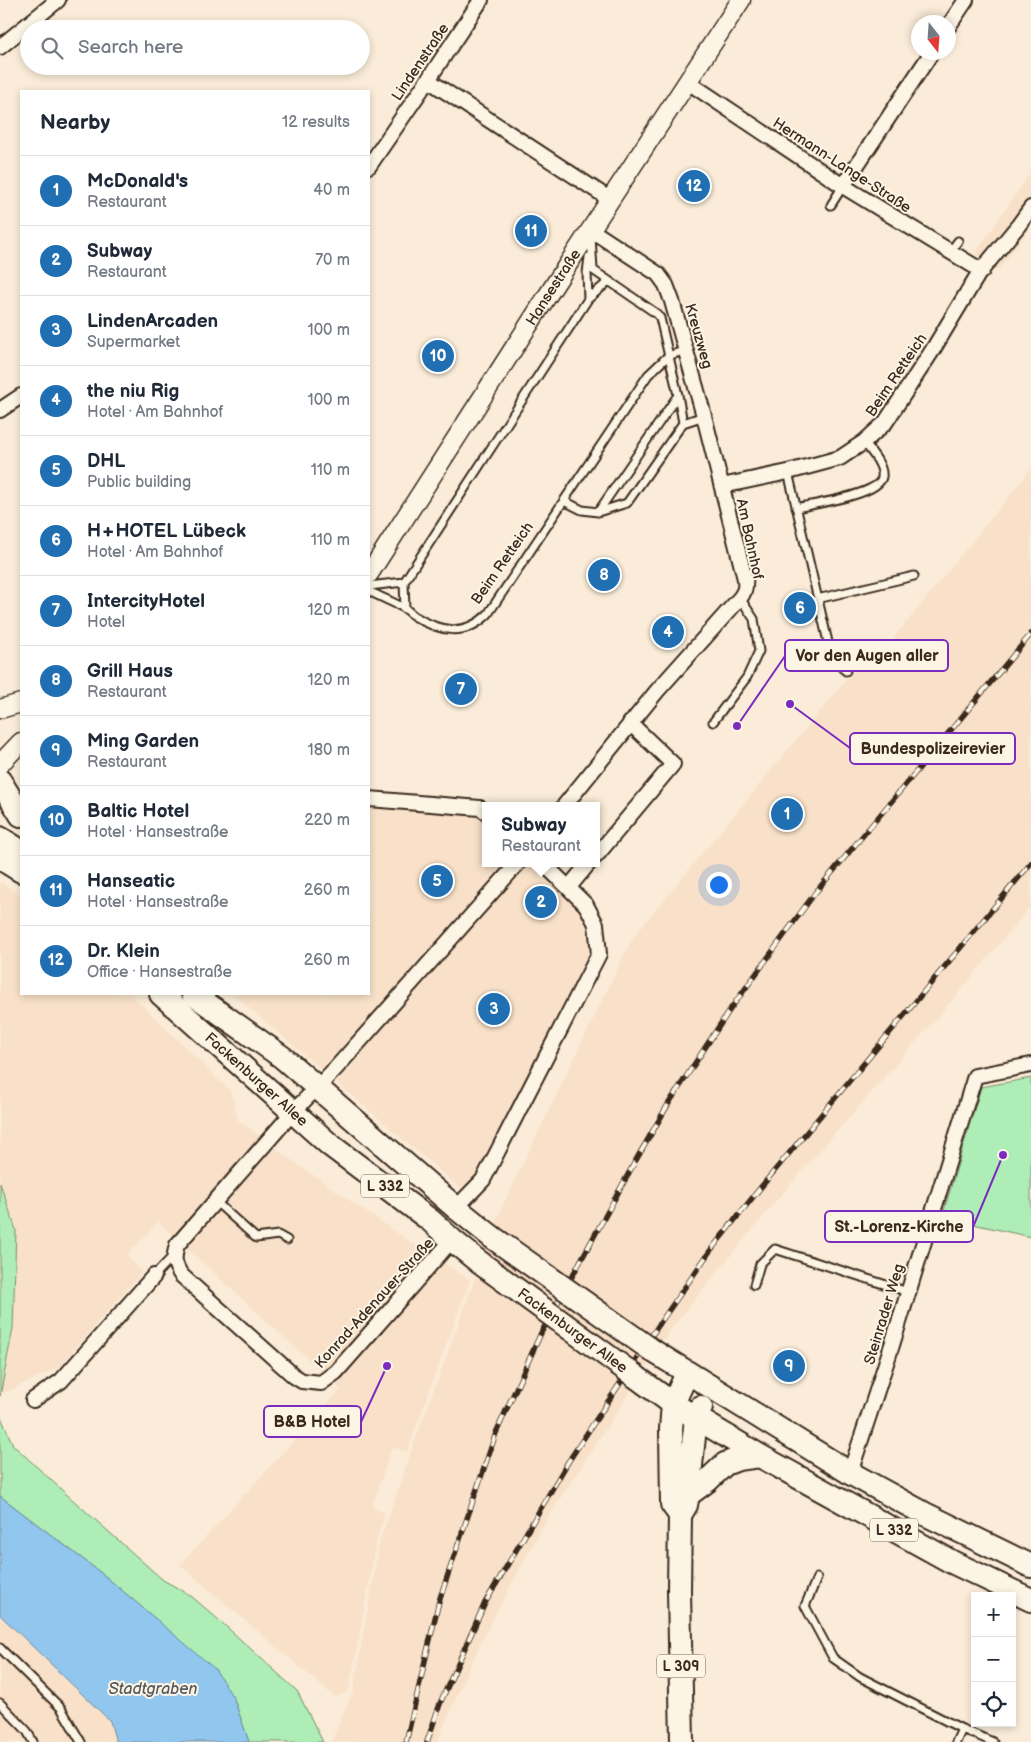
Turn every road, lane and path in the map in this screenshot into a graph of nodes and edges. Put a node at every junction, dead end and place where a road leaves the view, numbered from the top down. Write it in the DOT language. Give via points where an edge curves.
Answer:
graph roads {
  1 [pos="58,0"];
  2 [pos="481,0"];
  3 [pos="741,0"];
  4 [pos="966,0"];
  5 [pos="956,15"];
  6 [pos="33,20"];
  7 [pos="20,31"];
  8 [pos="0,47"];
  9 [pos="927,60"];
  10 [pos="428,80"];
  11 [pos="688,82"];
  12 [pos="370,165"];
  13 [pos="843,186"];
  14 [pos="611,200"];
  15 [pos="831,205"];
  16 [pos="1031,208"];
  17 [pos="591,230"];
  18 [pos="982,270"];
  19 [pos="608,282"];
  20 [pos="588,299"];
  21 [pos="686,350"];
  22 [pos="668,356"];
  23 [pos="678,395"];
  24 [pos="20,397"];
  25 [pos="0,410"];
  26 [pos="704,416"];
  27 [pos="682,423"];
  28 [pos="864,442"];
  29 [pos="788,472"];
  30 [pos="722,486"];
  31 [pos="564,501"];
  32 [pos="796,508"];
  33 [pos="598,512"];
  34 [pos="370,572"];
  35 [pos="914,576"];
  36 [pos="404,582"];
  37 [pos="370,586"];
  38 [pos="370,592"];
  39 [pos="740,598"];
  40 [pos="817,599"];
  41 [pos="405,609"];
  42 [pos="846,671"];
  43 [pos="20,703"];
  44 [pos="0,709"];
  45 [pos="713,722"];
  46 [pos="630,723"];
  47 [pos="20,743"];
  48 [pos="0,764"];
  49 [pos="0,781"];
  50 [pos="370,799"];
  51 [pos="567,802"];
  52 [pos="482,809"];
  53 [pos="20,813"];
  54 [pos="0,838"];
  55 [pos="20,850"];
  56 [pos="600,851"];
  57 [pos="0,858"];
  58 [pos="514,867"];
  59 [pos="548,867"];
  60 [pos="586,867"];
  61 [pos="20,869"];
  62 [pos="569,887"];
  63 [pos="162,995"];
  64 [pos="194,995"];
  65 [pos="1031,1065"];
  66 [pos="316,1088"];
  67 [pos="292,1112"];
  68 [pos="215,1201"];
  69 [pos="456,1208"];
  70 [pos="287,1240"];
  71 [pos="452,1240"];
  72 [pos="175,1250"];
  73 [pos="154,1276"];
  74 [pos="754,1285"];
  75 [pos="908,1292"];
  76 [pos="687,1373"];
  77 [pos="710,1388"];
  78 [pos="33,1400"];
  79 [pos="673,1404"];
  80 [pos="696,1417"];
  81 [pos="760,1456"];
  82 [pos="850,1473"];
  83 [pos="684,1505"];
  84 [pos="1031,1566"];
  85 [pos="817,1578"];
  86 [pos="1031,1600"];
  87 [pos="0,1648"];
  88 [pos="0,1703"];
  89 [pos="962,1729"];
  90 [pos="33,1742"];
  91 [pos="81,1742"];
  92 [pos="682,1742"];
  93 [pos="956,1742"];
  94 [pos="993,1742"];
  1 -- 6 [label="street"];
  2 -- 10 [label="street, Lindenstraße"];
  3 -- 11 [label="street, Hansestraße"];
  4 -- 5 [label="street"];
  7 -- 8 [label="street"];
  9 -- 13 [label="street"];
  10 -- 12 [label="street, Lindenstraße"];
  10 -- 14 [label="street"];
  11 -- 13 [label="street, Hermann-Lange-Straße"];
  11 -- 14 [label="street, Hansestraße"];
  13 -- 15 [label="lane"];
  13 -- 18 [label="street, Hermann-Lange-Straße" via="954,246"];
  14 -- 17 [label="street, Hansestraße"];
  16 -- 18 [label="street, Beim Retteich"];
  17 -- 19 [label="lane" via="593,270"];
  17 -- 20 [label="lane"];
  17 -- 21 [label="street, Kreuzweg" via="658,274 672,301"];
  17 -- 34 [label="street, Hansestraße"];
  18 -- 28 [label="street, Beim Retteich" via="895,409"];
  19 -- 20 [label="lane"];
  19 -- 22 [label="lane" via="657,314"];
  20 -- 36 [label="lane"];
  21 -- 22 [label="lane"];
  21 -- 26 [label="street, Kreuzweg"];
  22 -- 23 [label="lane"];
  22 -- 31 [label="lane, Beim Retteich" via="648,375"];
  23 -- 27 [label="lane"];
  23 -- 33 [label="lane"];
  24 -- 25 [label="street"];
  26 -- 27 [label="lane"];
  26 -- 30 [label="street, Kreuzweg"];
  27 -- 33 [label="lane" via="627,503"];
  28 -- 29 [label="street, Beim Retteich" via="840,458"];
  28 -- 32 [label="lane" via="881,469 882,477 878,484 843,498"];
  29 -- 30 [label="street, Beim Retteich"];
  29 -- 32 [label="lane"];
  30 -- 39 [label="street, Am Bahnhof" via="745,579 744,593"];
  31 -- 33 [label="lane" via="582,510"];
  31 -- 41 [label="lane, Beim Retteich" via="481,620 467,628 447,630"];
  32 -- 40 [label="lane"];
  35 -- 40 [label="lane"];
  36 -- 37 [label="lane"];
  36 -- 41 [label="lane"];
  38 -- 41 [label="lane, Beim Retteich"];
  39 -- 45 [label="lane, Am Bahnhof" via="754,619 758,651 747,677"];
  39 -- 46 [label="street, Am Bahnhof"];
  40 -- 42 [label="lane" via="832,659"];
  43 -- 44 [label="street"];
  46 -- 51 [label="street, Am Bahnhof"];
  46 -- 56 [label="street" via="673,764"];
  47 -- 48 [label="street"];
  49 -- 53 [label="main road"];
  50 -- 52 [label="street"];
  54 -- 55 [label="main road"];
  57 -- 61 [label="main road"];
  58 -- 66 [label="street"];
  59 -- 62 [label="street"];
  60 -- 62 [label="street"];
  62 -- 69 [label="street" via="586,906 596,924 599,954 483,1180"];
  63 -- 67 [label="main road, Fackenburger Allee / L 332"];
  64 -- 66 [label="main road, Fackenburger Allee / L 332" via="282,1057"];
  65 -- 75 [label="street, Steinrader Weg" via="975,1076"];
  66 -- 67 [label="street"];
  66 -- 69 [label="main road, Fackenburger Allee / L 332"];
  67 -- 68 [label="street"];
  67 -- 71 [label="main road, Fackenburger Allee / L 332"];
  68 -- 70 [label="lane" via="256,1238 278,1235"];
  68 -- 72 [label="street"];
  69 -- 76 [label="main road, Fackenburger Allee / L 332, bridge" via="492,1237"];
  71 -- 72 [label="street, Konrad-Adenauer-Straße" via="336,1372 321,1383 302,1381 294,1376 181,1275 175,1264"];
  71 -- 79 [label="main road, Fackenburger Allee / L 332, bridge"];
  72 -- 73 [label="lane"];
  73 -- 78 [label="street" via="62,1381"];
  74 -- 75 [label="lane" via="760,1264 775,1249"];
  75 -- 82 [label="street, Steinrader Weg"];
  76 -- 77 [label="main road, Fackenburger Allee / L 332"];
  76 -- 79 [label="main road, L 309"];
  77 -- 80 [label="main road, L 309"];
  77 -- 82 [label="main road, Fackenburger Allee / L 332"];
  79 -- 80 [label="main road, Fackenburger Allee / L 332"];
  79 -- 83 [label="main road, L 309" via="672,1504"];
  80 -- 81 [label="main road, Fackenburger Allee / L 332"];
  80 -- 83 [label="main road, L 309"];
  81 -- 83 [label="main road" via="725,1464"];
  81 -- 86 [label="main road, Fackenburger Allee / L 332" via="952,1562"];
  82 -- 84 [label="main road, Fackenburger Allee / L 332"];
  83 -- 92 [label="main road, L 309" via="679,1591"];
  85 -- 89 [label="lane" via="805,1606 834,1658 860,1677"];
  87 -- 91 [label="lane" via="61,1708"];
  88 -- 90 [label="lane" via="27,1730"];
  89 -- 93 [label="lane"];
  89 -- 94 [label="lane"];
}
